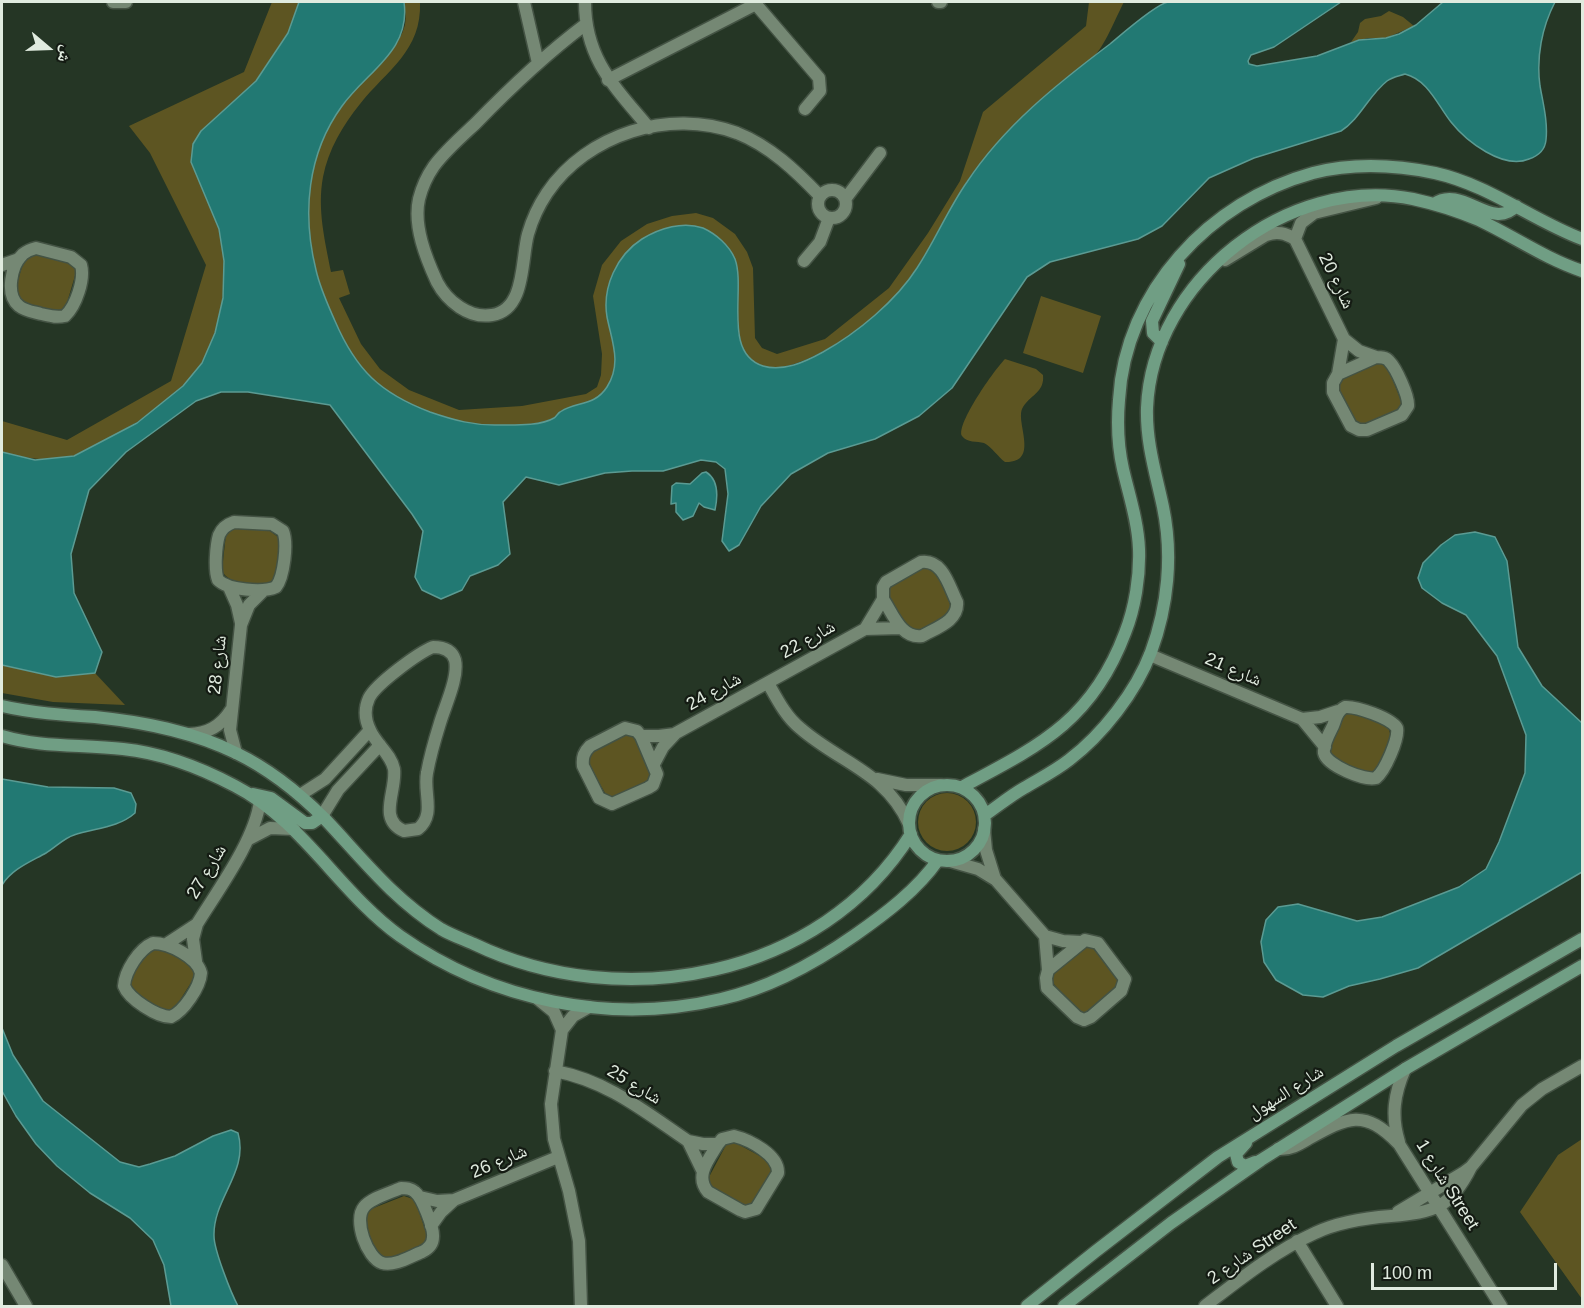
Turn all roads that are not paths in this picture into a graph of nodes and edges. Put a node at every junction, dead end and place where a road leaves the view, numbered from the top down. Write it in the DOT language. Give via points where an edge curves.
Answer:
graph roads {
  1 [pos="113,2"];
  2 [pos="126,2"];
  3 [pos="525,2"];
  4 [pos="585,2"];
  5 [pos="755,3"];
  6 [pos="586,24"];
  7 [pos="538,63"];
  8 [pos="608,80"];
  9 [pos="805,109"];
  10 [pos="649,128"];
  11 [pos="880,153"];
  12 [pos="820,196"];
  13 [pos="1384,196"];
  14 [pos="846,198"];
  15 [pos="1434,204"];
  16 [pos="1516,206"];
  17 [pos="829,218"];
  18 [pos="1295,239"];
  19 [pos="1582,239"];
  20 [pos="1188,247"];
  21 [pos="19,259"];
  22 [pos="804,261"];
  23 [pos="2,265"];
  24 [pos="1208,270"];
  25 [pos="1582,271"];
  26 [pos="2,280"];
  27 [pos="10,291"];
  28 [pos="1344,339"];
  29 [pos="1162,342"];
  30 [pos="1376,357"];
  31 [pos="1338,374"];
  32 [pos="229,587"];
  33 [pos="263,591"];
  34 [pos="883,599"];
  35 [pos="241,625"];
  36 [pos="901,628"];
  37 [pos="865,629"];
  38 [pos="1150,655"];
  39 [pos="768,683"];
  40 [pos="2,706"];
  41 [pos="231,709"];
  42 [pos="1338,711"];
  43 [pos="1302,719"];
  44 [pos="370,730"];
  45 [pos="676,733"];
  46 [pos="189,735"];
  47 [pos="2,736"];
  48 [pos="641,736"];
  49 [pos="2,744"];
  50 [pos="39,744"];
  51 [pos="380,745"];
  52 [pos="1324,747"];
  53 [pos="236,753"];
  54 [pos="654,764"];
  55 [pos="873,777"];
  56 [pos="941,785"];
  57 [pos="962,788"];
  58 [pos="248,793"];
  59 [pos="300,795"];
  60 [pos="260,801"];
  61 [pos="985,815"];
  62 [pos="322,816"];
  63 [pos="294,829"];
  64 [pos="910,829"];
  65 [pos="984,830"];
  66 [pos="249,839"];
  67 [pos="944,860"];
  68 [pos="996,880"];
  69 [pos="197,924"];
  70 [pos="1046,936"];
  71 [pos="1582,939"];
  72 [pos="1081,942"];
  73 [pos="165,945"];
  74 [pos="196,961"];
  75 [pos="1582,966"];
  76 [pos="1048,970"];
  77 [pos="538,999"];
  78 [pos="589,1007"];
  79 [pos="562,1030"];
  80 [pos="1582,1066"];
  81 [pos="1405,1069"];
  82 [pos="555,1071"];
  83 [pos="1263,1129"];
  84 [pos="1395,1140"];
  85 [pos="688,1141"];
  86 [pos="718,1144"];
  87 [pos="1277,1149"];
  88 [pos="558,1157"];
  89 [pos="1261,1160"];
  90 [pos="1471,1167"];
  91 [pos="703,1172"];
  92 [pos="1432,1193"];
  93 [pos="420,1197"];
  94 [pos="454,1200"];
  95 [pos="1440,1206"];
  96 [pos="1392,1215"];
  97 [pos="431,1226"];
  98 [pos="1297,1241"];
  99 [pos="2,1265"];
  100 [pos="26,1306"];
  101 [pos="581,1306"];
  102 [pos="1027,1306"];
  103 [pos="1064,1306"];
  104 [pos="1204,1306"];
  105 [pos="1337,1306"];
  106 [pos="1502,1306"];
  1 -- 2 [label="street"];
  3 -- 7 [label="street"];
  4 -- 6 [label="street"];
  5 -- 8 [label="street"];
  5 -- 9 [label="street" via="819,78 820,91"];
  6 -- 7 [label="street"];
  6 -- 8 [label="street"];
  7 -- 10 [label="street" via="435,165 418,200 418,220 429,264 447,296 468,312 493,315 515,300 529,232 558,178 608,140"];
  8 -- 10 [label="street"];
  10 -- 12 [label="street" via="678,124 736,133 778,157"];
  11 -- 14 [label="street"];
  12 -- 14 [label="street" via="834,189"];
  12 -- 17 [label="street" via="820,212"];
  13 -- 15 [label="street"];
  13 -- 18 [label="street, شارع 20" via="1314,213 1301,224"];
  13 -- 24 [label="street" via="1303,208 1252,234"];
  14 -- 17 [label="street" via="843,213"];
  15 -- 16 [label="street" via="1441,199 1457,199 1497,215 1511,212"];
  15 -- 25 [label="street" via="1479,220"];
  16 -- 19 [label="street"];
  16 -- 20 [label="street" via="1478,187 1437,174 1356,166 1279,184 1245,200"];
  17 -- 22 [label="street" via="820,242"];
  18 -- 24 [label="street, شارع 20" via="1281,232 1266,235"];
  18 -- 28 [label="street, شارع 20"];
  20 -- 29 [label="street" via="1152,321 1154,333"];
  20 -- 57 [label="street" via="1148,301 1133,332 1124,365 1118,432 1139,548 1137,590 1126,631 1109,670 1088,701 1061,729 1029,752"];
  21 -- 23 [label="street"];
  21 -- 27 [label="street"];
  21 -- 27 [label="street" via="29,250 43,249 77,260 82,277 70,311 58,318 23,309 14,302"];
  24 -- 29 [label="street" via="1174,316"];
  26 -- 27 [label="street"];
  28 -- 30 [label="street" via="1359,351"];
  28 -- 31 [label="street"];
  29 -- 38 [label="street" via="1147,406 1148,439 1168,545 1167,583"];
  30 -- 31 [label="street"];
  30 -- 31 [label="street" via="1391,362 1407,396 1408,406 1402,415 1367,430 1355,429 1333,392"];
  32 -- 33 [label="street"];
  32 -- 33 [label="street, شارع 28" via="216,574 219,535 223,529 234,522 272,524 285,537 281,575 276,587"];
  32 -- 35 [label="street, شارع 28"];
  33 -- 35 [label="street, شارع 28" via="249,605"];
  34 -- 36 [label="street"];
  34 -- 36 [label="street, شارع 22" via="886,582 901,573 926,561 940,568 957,602 956,614 922,636 912,637"];
  34 -- 37 [label="street, شارع 22"];
  35 -- 41 [label="street, شارع 28"];
  36 -- 37 [label="street, شارع 22"];
  37 -- 39 [label="street, شارع 22"];
  38 -- 43 [label="street, شارع 21"];
  38 -- 61 [label="street" via="1126,699 1090,742 1069,761"];
  39 -- 45 [label="street, شارع 24"];
  39 -- 55 [label="street" via="798,727"];
  40 -- 46 [label="street" via="126,721"];
  41 -- 46 [label="street, شارع 28" via="209,731"];
  41 -- 53 [label="street, شارع 28" via="230,730"];
  42 -- 43 [label="street, شارع 21"];
  42 -- 52 [label="street"];
  42 -- 52 [label="street, شارع 21" via="1353,707 1391,721 1397,728 1397,737 1380,776 1372,779 1333,765"];
  43 -- 52 [label="street, شارع 21"];
  44 -- 51 [label="street"];
  44 -- 51 [label="street" via="366,710 373,691 425,650 442,647 450,651 455,658 454,677 426,776 429,810 427,818 412,832 393,823 389,810 394,770"];
  44 -- 59 [label="street" via="325,779"];
  45 -- 48 [label="street, شارع 24"];
  45 -- 54 [label="street, شارع 24"];
  46 -- 53 [label="street"];
  47 -- 50 [label="street"];
  48 -- 54 [label="street"];
  48 -- 54 [label="street, شارع 24" via="631,729 618,730 590,746 583,755 583,766 599,798 612,804 653,784 657,774"];
  49 -- 50 [label="street"];
  50 -- 58 [label="street" via="152,753"];
  51 -- 62 [label="street" via="338,790"];
  53 -- 59 [label="street"];
  55 -- 56 [label="street" via="906,785"];
  55 -- 64 [label="street" via="895,797"];
  56 -- 57 [label="street"];
  56 -- 64 [label="street" via="921,794 910,813"];
  57 -- 61 [label="street" via="980,803"];
  58 -- 60 [label="street"];
  58 -- 62 [label="street" via="271,798 306,823"];
  59 -- 62 [label="street"];
  60 -- 63 [label="street"];
  60 -- 66 [label="street, شارع 27"];
  61 -- 65 [label="street"];
  62 -- 64 [label="street" via="373,873 442,929 498,956 540,969 628,981 703,972 793,940 821,924 871,884 896,857"];
  63 -- 66 [label="street, شارع 27" via="270,828"];
  63 -- 77 [label="street" via="367,907 398,934 457,971"];
  64 -- 67 [label="street" via="926,855"];
  65 -- 67 [label="street" via="976,847 959,859"];
  65 -- 68 [label="street"];
  66 -- 69 [label="street, شارع 27"];
  67 -- 68 [label="street" via="978,869"];
  67 -- 78 [label="street" via="868,925 823,957 775,981 690,1006"];
  68 -- 70 [label="street"];
  69 -- 73 [label="street, شارع 27"];
  69 -- 74 [label="street, شارع 27" via="193,946"];
  70 -- 72 [label="street"];
  70 -- 76 [label="street"];
  71 -- 83 [label="street, شارع السهول" via="1396,1046"];
  72 -- 76 [label="street"];
  72 -- 76 [label="street" via="1098,943 1125,979 1121,991 1091,1017 1077,1017 1047,988"];
  73 -- 74 [label="street"];
  73 -- 74 [label="street, شارع 27" via="147,946 124,979 130,997 160,1015 176,1014 197,985 201,972"];
  75 -- 81 [label="street"];
  77 -- 78 [label="street"];
  77 -- 79 [label="street" via="554,1012"];
  78 -- 79 [label="street" via="573,1016"];
  79 -- 82 [label="street"];
  80 -- 90 [label="street" via="1522,1105"];
  81 -- 84 [label="street" via="1394,1100"];
  81 -- 87 [label="street"];
  82 -- 85 [label="street, شارع 25" via="611,1089"];
  82 -- 88 [label="street" via="551,1122"];
  83 -- 89 [label="street" via="1238,1150 1236,1158 1245,1166"];
  83 -- 102 [label="street, شارع السهول" via="1218,1157"];
  84 -- 87 [label="street" via="1382,1127 1356,1119 1290,1148"];
  84 -- 92 [label="street, شارع 1 Street"];
  85 -- 86 [label="street, شارع 25"];
  85 -- 91 [label="street, شارع 25"];
  86 -- 91 [label="street"];
  86 -- 91 [label="street, شارع 25" via="734,1136 772,1155 778,1167 775,1179 756,1209 745,1212 708,1192 702,1183"];
  87 -- 89 [label="street"];
  88 -- 94 [label="street, شارع 26"];
  88 -- 101 [label="street" via="576,1224"];
  89 -- 103 [label="street"];
  90 -- 92 [label="street, شارع 2 Street"];
  90 -- 95 [label="street" via="1455,1193"];
  92 -- 95 [label="street, شارع 1 Street"];
  92 -- 96 [label="street, شارع 2 Street"];
  93 -- 94 [label="street, شارع 26"];
  93 -- 97 [label="street"];
  93 -- 97 [label="street, شارع 26" via="401,1188 369,1203 360,1214 359,1227 372,1256 387,1264 427,1250 433,1242"];
  94 -- 97 [label="street, شارع 26"];
  95 -- 96 [label="street, شارع 2 Street" via="1422,1213"];
  95 -- 106 [label="street, شارع 1 Street"];
  96 -- 98 [label="street, شارع 2 Street" via="1339,1224"];
  98 -- 104 [label="street, شارع 2 Street"];
  98 -- 105 [label="street"];
  99 -- 100 [label="street"];
}
